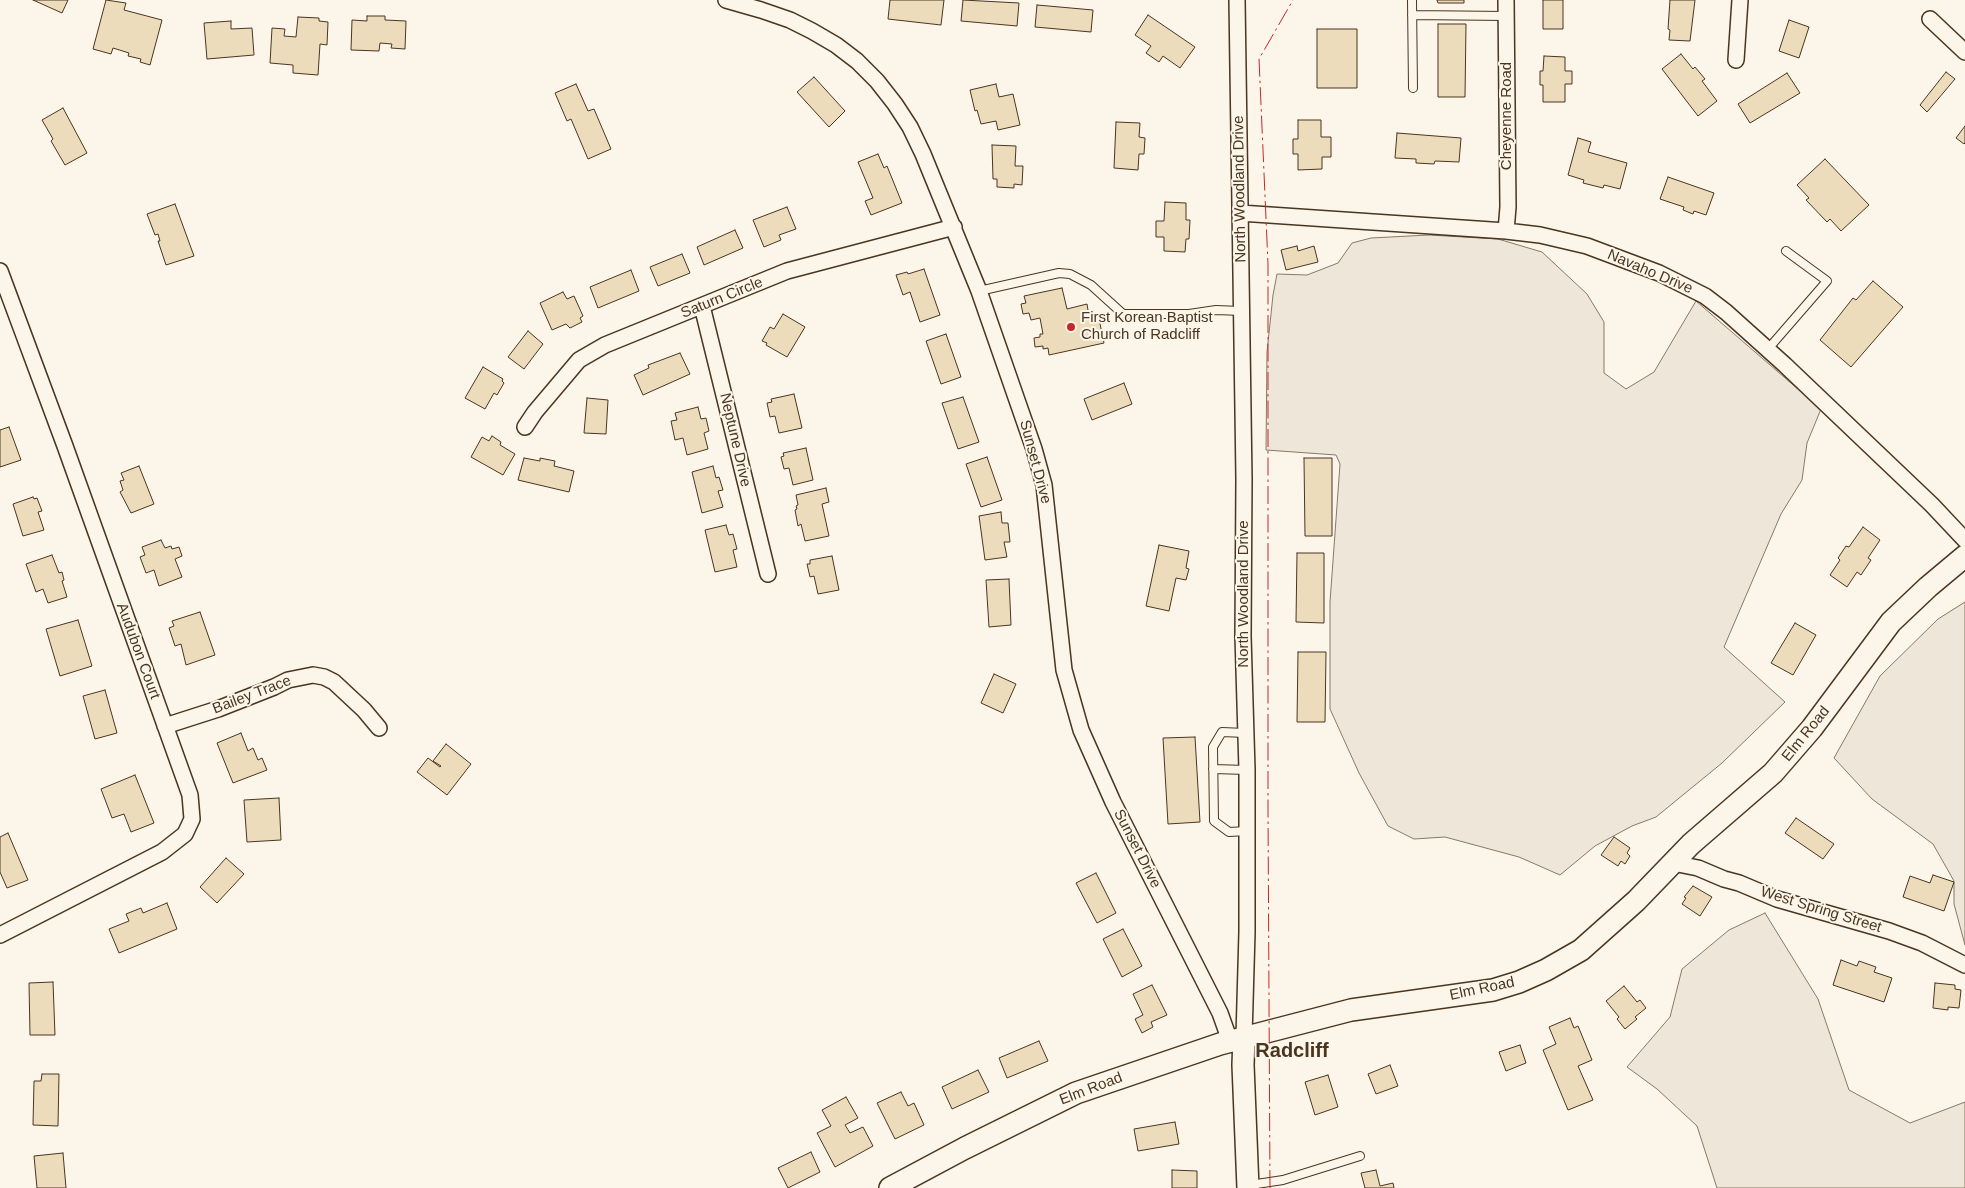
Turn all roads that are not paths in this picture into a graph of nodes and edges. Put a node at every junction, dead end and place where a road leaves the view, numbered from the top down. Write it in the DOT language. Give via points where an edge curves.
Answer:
graph roads {
  1 [pos="726,0"];
  2 [pos="1236,0"];
  3 [pos="1412,0"];
  4 [pos="1506,0"];
  5 [pos="1740,0"];
  6 [pos="1412,15"];
  7 [pos="1506,16"];
  8 [pos="1930,19"];
  9 [pos="1965,52"];
  10 [pos="1736,60"];
  11 [pos="1413,88"];
  12 [pos="1240,213"];
  13 [pos="954,227"];
  14 [pos="1506,231"];
  15 [pos="1786,251"];
  16 [pos="0,270"];
  17 [pos="979,291"];
  18 [pos="6,304"];
  19 [pos="702,306"];
  20 [pos="1242,311"];
  21 [pos="1768,349"];
  22 [pos="525,427"];
  23 [pos="1965,540"];
  24 [pos="1965,556"];
  25 [pos="768,574"];
  26 [pos="165,726"];
  27 [pos="379,728"];
  28 [pos="1245,733"];
  29 [pos="1213,769"];
  30 [pos="1247,770"];
  31 [pos="1247,831"];
  32 [pos="1673,862"];
  33 [pos="0,934"];
  34 [pos="1965,965"];
  35 [pos="1237,1039"];
  36 [pos="1360,1156"];
  37 [pos="1248,1187"];
  38 [pos="890,1188"];
  1 -- 13 [label="street, Sunset Drive" via="812,31 857,61 877,81 910,127"];
  2 -- 12 [label="street, North Woodland Drive"];
  3 -- 6 [label="lane"];
  4 -- 7 [label="street, Cheyenne Road"];
  5 -- 10 [label="street"];
  6 -- 7 [label="lane"];
  6 -- 11 [label="lane"];
  7 -- 14 [label="street, Cheyenne Road"];
  8 -- 9 [label="street"];
  12 -- 14 [label="street, Navaho Drive"];
  12 -- 20 [label="street, North Woodland Drive"];
  13 -- 17 [label="street, Sunset Drive"];
  13 -- 19 [label="street, Saturn Circle" via="786,271"];
  14 -- 21 [label="street, Navaho Drive" via="1588,246 1659,273 1705,296"];
  15 -- 21 [label="lane" via="1827,281"];
  16 -- 18 [label="street, Audubon Court"];
  17 -- 20 [label="lane" via="1059,273 1070,274 1091,285 1123,314"];
  17 -- 35 [label="street, Sunset Drive" via="1044,485 1064,670 1081,730 1113,802 1220,1013"];
  18 -- 26 [label="street, Audubon Court" via="65,446"];
  19 -- 22 [label="street, Saturn Circle" via="620,338 579,360"];
  19 -- 25 [label="street, Neptune Drive"];
  20 -- 28 [label="street, North Woodland Drive"];
  21 -- 23 [label="street, Navaho Drive"];
  24 -- 32 [label="street, Elm Road" via="1891,622 1812,728 1773,773"];
  26 -- 27 [label="street, Bailey Trace" via="218,709 288,680 314,675 334,682"];
  26 -- 33 [label="street, Audubon Court" via="190,795 192,819 186,834 130,870"];
  28 -- 29 [label="lane" via="1222,732 1213,747"];
  28 -- 30 [label="street, North Woodland Drive"];
  29 -- 30 [label="lane"];
  29 -- 31 [label="lane" via="1214,821 1229,832"];
  30 -- 31 [label="street, North Woodland Drive"];
  31 -- 35 [label="street, North Woodland Drive" via="1247,932"];
  32 -- 34 [label="street, West Spring Street" via="1698,868 1777,898 1889,931 1922,943"];
  32 -- 35 [label="street, Elm Road" via="1636,902 1581,950 1520,982 1493,990 1351,1010"];
  35 -- 37 [label="street, North Woodland Drive" via="1243,1065"];
  35 -- 38 [label="street, Elm Road" via="1076,1093"];
  36 -- 37 [label="lane" via="1283,1180"];
}
